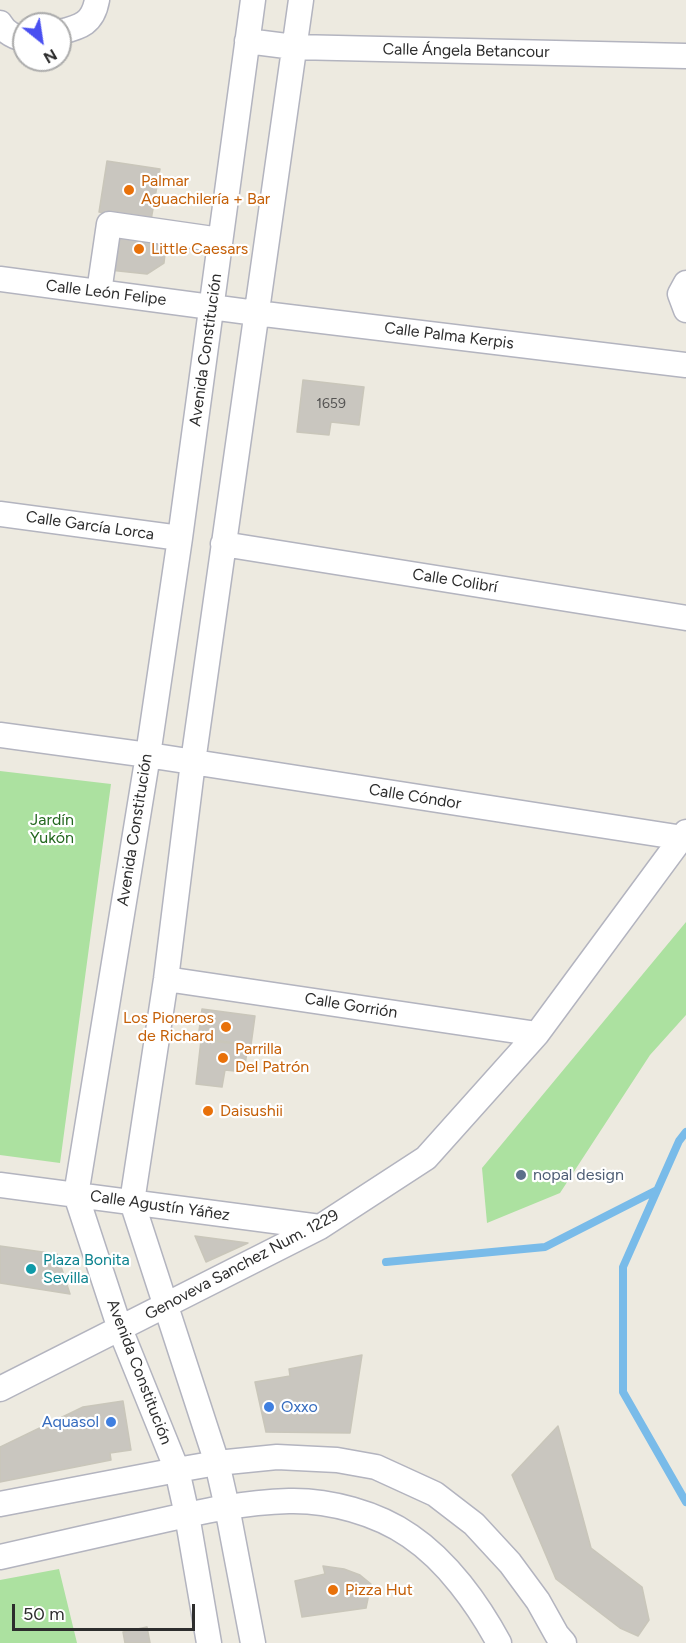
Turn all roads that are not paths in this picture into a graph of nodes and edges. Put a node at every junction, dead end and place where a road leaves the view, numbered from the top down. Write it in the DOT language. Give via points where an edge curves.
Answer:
graph roads {
  1 [pos="97,0"];
  2 [pos="253,0"];
  3 [pos="301,0"];
  4 [pos="0,23"];
  5 [pos="72,28"];
  6 [pos="12,35"];
  7 [pos="247,41"];
  8 [pos="294,47"];
  9 [pos="686,56"];
  10 [pos="220,240"];
  11 [pos="0,279"];
  12 [pos="686,283"];
  13 [pos="99,292"];
  14 [pos="211,306"];
  15 [pos="686,310"];
  16 [pos="256,313"];
  17 [pos="686,365"];
  18 [pos="0,514"];
  19 [pos="180,538"];
  20 [pos="223,543"];
  21 [pos="686,618"];
  22 [pos="0,735"];
  23 [pos="148,755"];
  24 [pos="193,762"];
  25 [pos="684,835"];
  26 [pos="166,979"];
  27 [pos="537,1034"];
  28 [pos="0,1185"];
  29 [pos="76,1194"];
  30 [pos="132,1202"];
  31 [pos="320,1227"];
  32 [pos="166,1305"];
  33 [pos="120,1329"];
  34 [pos="0,1389"];
  35 [pos="217,1463"];
  36 [pos="177,1470"];
  37 [pos="0,1504"];
  38 [pos="227,1507"];
  39 [pos="187,1515"];
  40 [pos="0,1557"];
  41 [pos="209,1643"];
  42 [pos="253,1643"];
  43 [pos="499,1643"];
  44 [pos="564,1643"];
  1 -- 5 [label="street" via="87,21"];
  2 -- 7 [label="street, Avenida Constitución"];
  3 -- 8 [label="street"];
  4 -- 6 [label="street"];
  7 -- 8 [label="street, Calle Ángela Betancour"];
  7 -- 10 [label="street, Avenida Constitución"];
  8 -- 9 [label="street, Calle Ángela Betancour"];
  8 -- 16 [label="street"];
  10 -- 13 [label="street" via="109,224"];
  10 -- 14 [label="street, Avenida Constitución"];
  11 -- 13 [label="street, Calle León Felipe"];
  12 -- 15 [label="street" via="680,294"];
  13 -- 14 [label="street, Calle León Felipe"];
  14 -- 16 [label="street, Calle Palma Kerpis"];
  14 -- 19 [label="street, Avenida Constitución"];
  16 -- 17 [label="street, Calle Palma Kerpis"];
  16 -- 20 [label="street"];
  18 -- 19 [label="street, Calle García Lorca"];
  19 -- 23 [label="street, Avenida Constitución"];
  20 -- 21 [label="street, Calle Colibrí"];
  20 -- 24 [label="street"];
  22 -- 23 [label="street, Calle Cóndor"];
  23 -- 24 [label="street, Calle Cóndor"];
  23 -- 29 [label="street, Avenida Constitución"];
  24 -- 25 [label="street, Calle Cóndor"];
  24 -- 26 [label="street"];
  25 -- 27 [label="street, Genoveva Sanchez Num. 1229"];
  26 -- 27 [label="street, Calle Gorrión"];
  26 -- 30 [label="street"];
  27 -- 31 [label="street, Genoveva Sanchez Num. 1229" via="426,1158"];
  28 -- 29 [label="street, Calle Agustín Yáñez"];
  29 -- 30 [label="street, Calle Agustín Yáñez"];
  29 -- 33 [label="street, Avenida Constitución"];
  30 -- 31 [label="street, Calle Agustín Yáñez"];
  30 -- 32 [label="street"];
  31 -- 32 [label="street, Genoveva Sanchez Num. 1229"];
  32 -- 33 [label="street, Genoveva Sanchez Num. 1229"];
  32 -- 35 [label="street"];
  33 -- 34 [label="street, Genoveva Sanchez Num. 1229"];
  33 -- 36 [label="street, Avenida Constitución"];
  35 -- 36 [label="street"];
  35 -- 38 [label="street"];
  35 -- 44 [label="street" via="277,1457 337,1460 376,1467 435,1494 474,1524 510,1563"];
  36 -- 37 [label="street"];
  36 -- 39 [label="street, Avenida Constitución"];
  38 -- 39 [label="street"];
  38 -- 42 [label="street"];
  38 -- 43 [label="street" via="290,1501 331,1504 373,1516 410,1536 444,1565"];
  39 -- 40 [label="street"];
  39 -- 41 [label="street, Avenida Constitución"];
}
